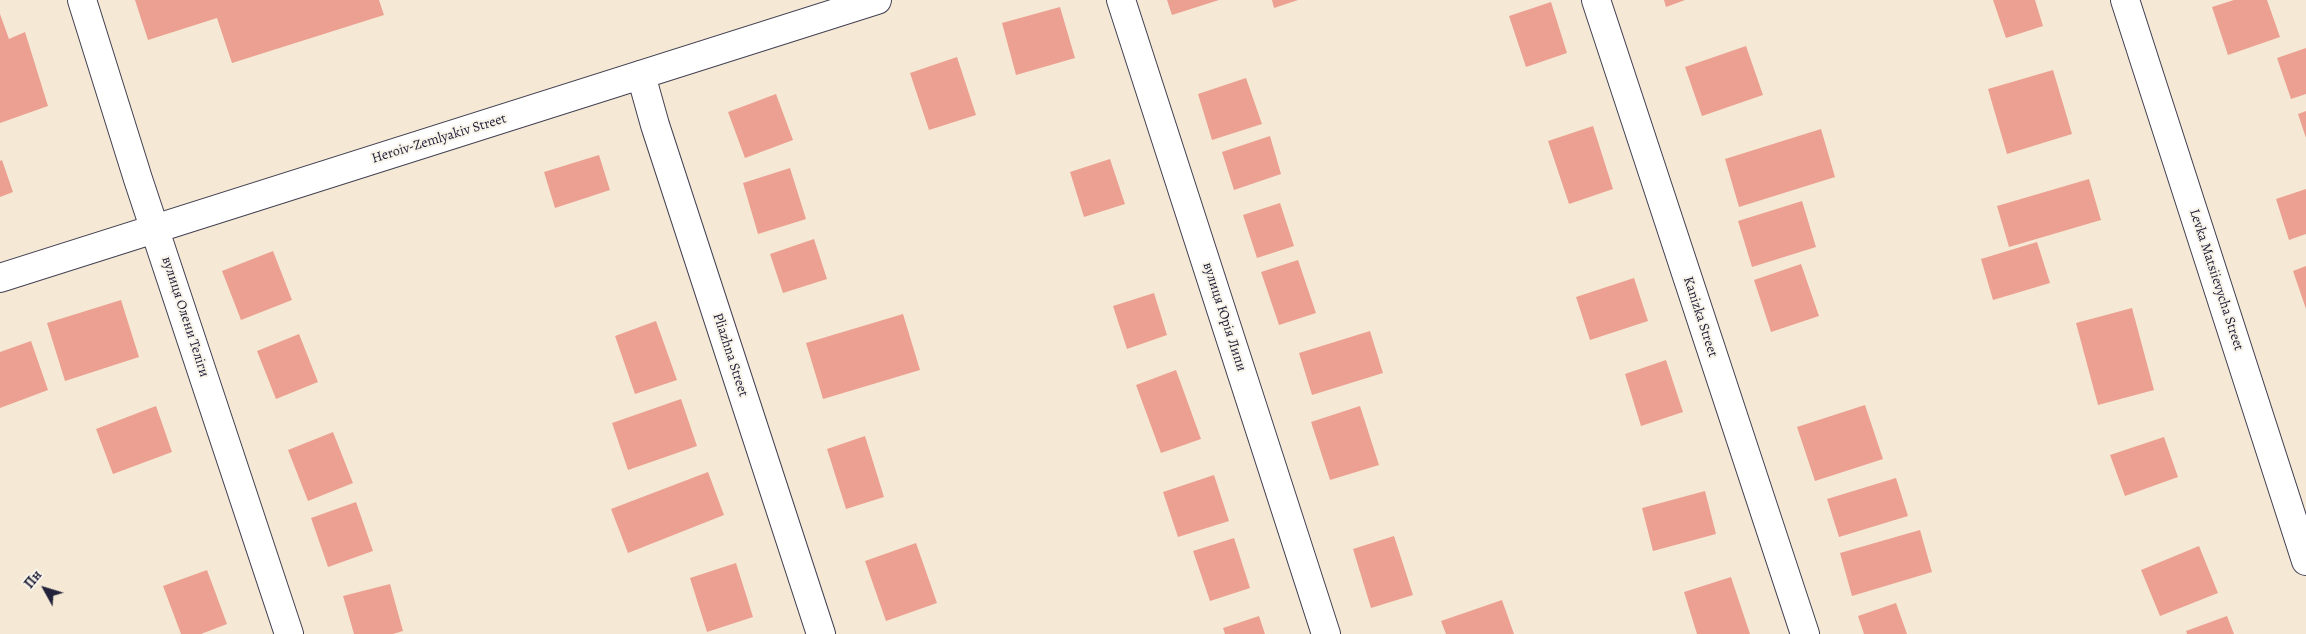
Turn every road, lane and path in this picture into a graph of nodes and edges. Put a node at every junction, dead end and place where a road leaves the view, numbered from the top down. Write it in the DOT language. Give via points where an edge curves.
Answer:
graph roads {
  1 [pos="82,0"];
  2 [pos="877,0"];
  3 [pos="1121,0"];
  4 [pos="1596,0"];
  5 [pos="2125,0"];
  6 [pos="642,75"];
  7 [pos="156,228"];
  8 [pos="0,278"];
  9 [pos="2306,561"];
  10 [pos="288,634"];
  11 [pos="821,634"];
  12 [pos="1326,634"];
  13 [pos="1805,634"];
  1 -- 7 [label="street, вулиця Олени Теліги"];
  2 -- 6 [label="street, Heroiv-Zemlyakiv Street"];
  3 -- 12 [label="street, вулиця Юрія Липи"];
  4 -- 13 [label="street, Kanizka Street"];
  5 -- 9 [label="street, Levka Matsiievycha Street"];
  6 -- 7 [label="street, Heroiv-Zemlyakiv Street"];
  6 -- 11 [label="street, Pliazhna Street" via="658,134"];
  7 -- 8 [label="street, Heroiv-Zemlyakiv Street"];
  7 -- 10 [label="street, вулиця Олени Теліги"];
}
